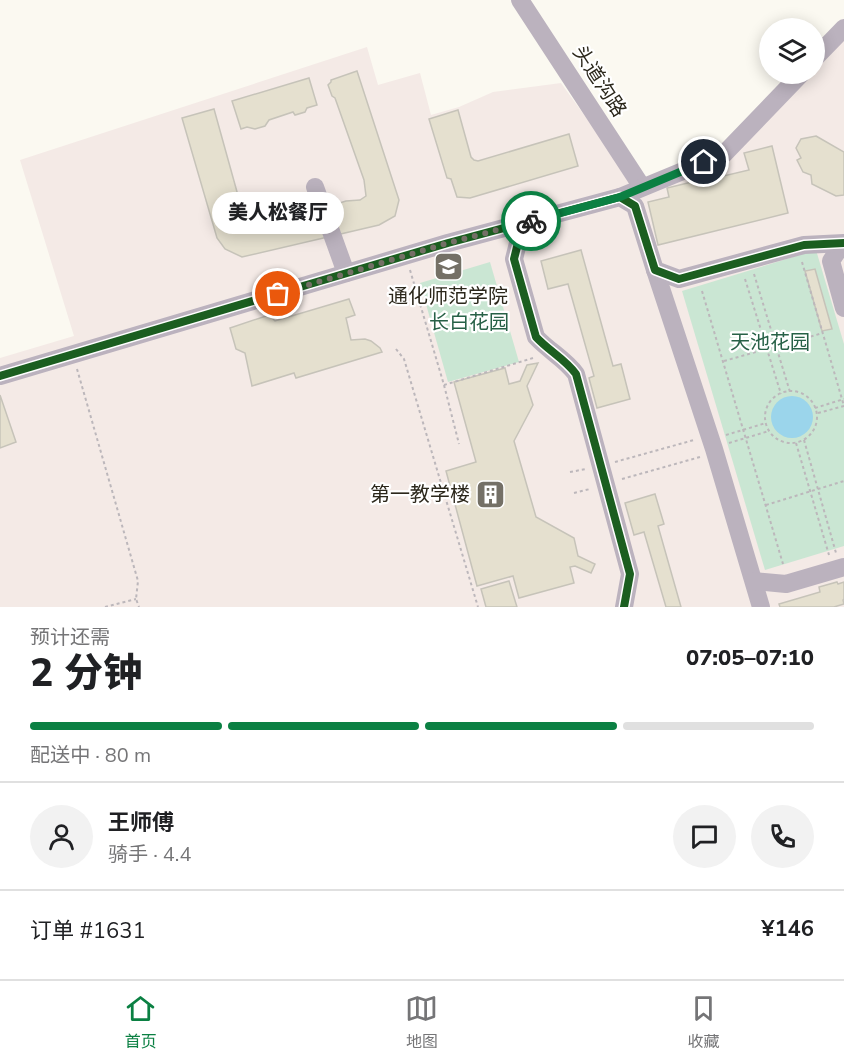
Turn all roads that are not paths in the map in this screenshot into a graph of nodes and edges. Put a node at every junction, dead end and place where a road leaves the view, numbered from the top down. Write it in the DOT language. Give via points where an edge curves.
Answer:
graph roads {
  1 [pos="520,0"];
  2 [pos="844,28"];
  3 [pos="825,48"];
  4 [pos="791,84"];
  5 [pos="315,187"];
  6 [pos="642,187"];
  7 [pos="620,197"];
  8 [pos="534,220"];
  9 [pos="482,234"];
  10 [pos="816,244"];
  11 [pos="844,245"];
  12 [pos="514,259"];
  13 [pos="831,261"];
  14 [pos="655,270"];
  15 [pos="346,273"];
  16 [pos="679,279"];
  17 [pos="665,299"];
  18 [pos="844,308"];
  19 [pos="0,376"];
  20 [pos="844,567"];
  21 [pos="754,581"];
  22 [pos="624,607"];
  23 [pos="761,607"];
  1 -- 6 [label="street, 头道沟路"];
  2 -- 3 [label="street"];
  4 -- 6 [label="street" via="724,154"];
  5 -- 15 [label="street"];
  6 -- 7 [label="street"];
  7 -- 8 [label="street"];
  7 -- 14 [label="street" via="635,206"];
  8 -- 9 [label="street"];
  8 -- 12 [label="street" via="519,239"];
  9 -- 12 [label="street"];
  9 -- 15 [label="street"];
  10 -- 11 [label="street"];
  10 -- 13 [label="street"];
  10 -- 16 [label="street"];
  11 -- 13 [label="street"];
  12 -- 22 [label="street" via="536,337 576,374 630,574"];
  13 -- 18 [label="street"];
  14 -- 16 [label="street"];
  14 -- 17 [label="street"];
  15 -- 19 [label="street"];
  16 -- 17 [label="street"];
  17 -- 21 [label="street"];
  20 -- 21 [label="street" via="786,584"];
  21 -- 23 [label="street"];
}
